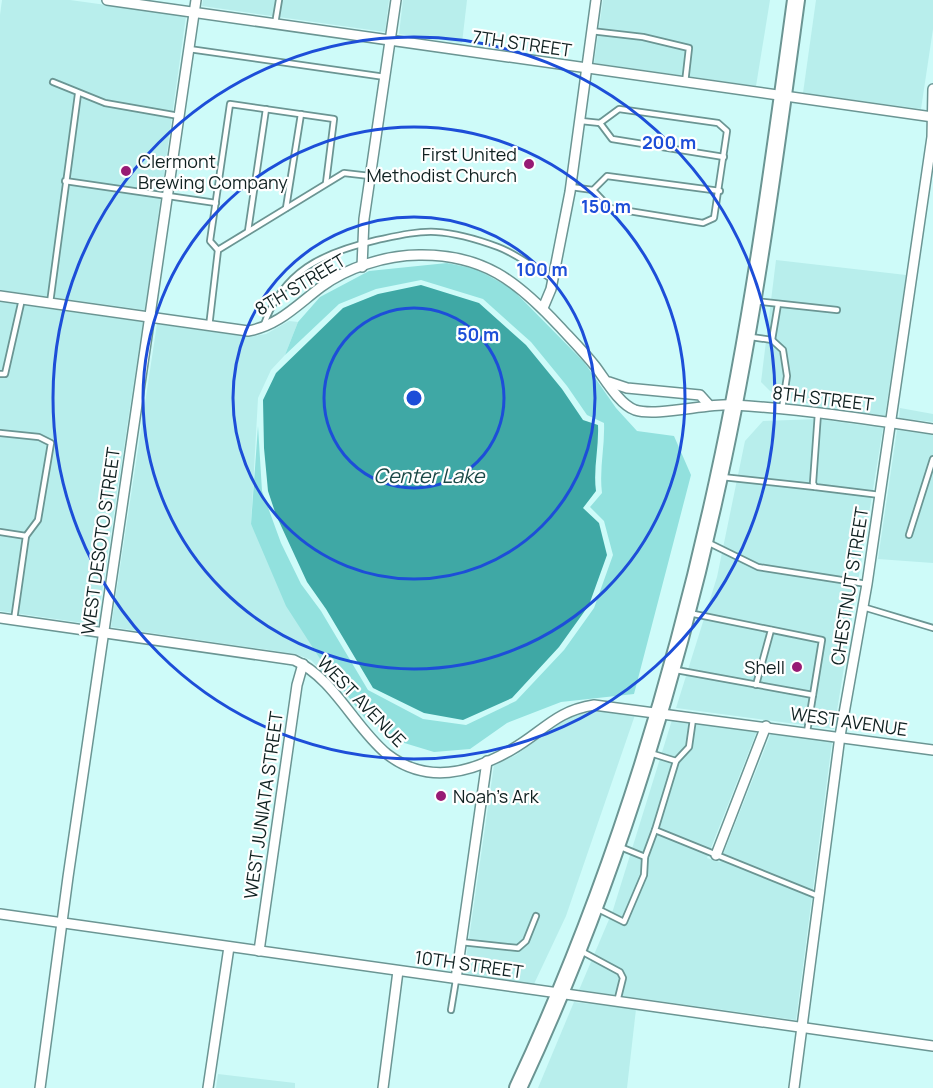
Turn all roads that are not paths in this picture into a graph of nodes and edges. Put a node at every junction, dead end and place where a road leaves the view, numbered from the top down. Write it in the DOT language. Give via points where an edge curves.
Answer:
graph roads {
  1 [pos="107,0"];
  2 [pos="196,0"];
  3 [pos="279,0"];
  4 [pos="396,0"];
  5 [pos="596,0"];
  6 [pos="796,0"];
  7 [pos="194,12"];
  8 [pos="275,24"];
  9 [pos="591,31"];
  10 [pos="391,40"];
  11 [pos="189,49"];
  12 [pos="586,68"];
  13 [pos="385,77"];
  14 [pos="52,82"];
  15 [pos="685,82"];
  16 [pos="933,89"];
  17 [pos="78,94"];
  18 [pos="783,97"];
  19 [pos="266,109"];
  20 [pos="301,114"];
  21 [pos="179,116"];
  22 [pos="933,117"];
  23 [pos="579,121"];
  24 [pos="600,123"];
  25 [pos="724,157"];
  26 [pos="370,176"];
  27 [pos="65,181"];
  28 [pos="326,183"];
  29 [pos="571,187"];
  30 [pos="593,190"];
  31 [pos="720,191"];
  32 [pos="168,197"];
  33 [pos="216,203"];
  34 [pos="286,208"];
  35 [pos="248,231"];
  36 [pos="362,244"];
  37 [pos="218,250"];
  38 [pos="362,267"];
  39 [pos="553,280"];
  40 [pos="0,296"];
  41 [pos="22,299"];
  42 [pos="752,301"];
  43 [pos="50,303"];
  44 [pos="778,304"];
  45 [pos="543,308"];
  46 [pos="837,310"];
  47 [pos="150,317"];
  48 [pos="209,327"];
  49 [pos="262,329"];
  50 [pos="746,336"];
  51 [pos="772,340"];
  52 [pos="0,374"];
  53 [pos="606,381"];
  54 [pos="709,405"];
  55 [pos="734,405"];
  56 [pos="782,409"];
  57 [pos="819,413"];
  58 [pos="891,423"];
  59 [pos="933,429"];
  60 [pos="0,433"];
  61 [pos="933,459"];
  62 [pos="719,477"];
  63 [pos="815,487"];
  64 [pos="880,495"];
  65 [pos="0,532"];
  66 [pos="909,535"];
  67 [pos="26,536"];
  68 [pos="704,541"];
  69 [pos="867,584"];
  70 [pos="863,607"];
  71 [pos="686,612"];
  72 [pos="0,618"];
  73 [pos="14,620"];
  74 [pos="933,628"];
  75 [pos="771,630"];
  76 [pos="104,632"];
  77 [pos="303,664"];
  78 [pos="670,669"];
  79 [pos="756,685"];
  80 [pos="813,695"];
  81 [pos="658,712"];
  82 [pos="694,717"];
  83 [pos="766,726"];
  84 [pos="807,732"];
  85 [pos="840,736"];
  86 [pos="933,750"];
  87 [pos="645,752"];
  88 [pos="487,761"];
  89 [pos="676,761"];
  90 [pos="655,830"];
  91 [pos="615,845"];
  92 [pos="716,855"];
  93 [pos="645,857"];
  94 [pos="819,896"];
  95 [pos="593,906"];
  96 [pos="0,914"];
  97 [pos="536,916"];
  98 [pos="62,922"];
  99 [pos="461,942"];
  100 [pos="229,947"];
  101 [pos="576,948"];
  102 [pos="259,951"];
  103 [pos="398,971"];
  104 [pos="456,979"];
  105 [pos="558,994"];
  106 [pos="617,1002"];
  107 [pos="451,1010"];
  108 [pos="802,1028"];
  109 [pos="933,1046"];
  110 [pos="41,1088"];
  111 [pos="208,1088"];
  112 [pos="383,1088"];
  113 [pos="518,1088"];
  114 [pos="794,1088"];
  1 -- 7 [label="street, 7TH STREET"];
  2 -- 7 [label="street, WEST DESOTO STREET"];
  3 -- 8 [label="lane"];
  4 -- 10 [label="street"];
  5 -- 9 [label="street"];
  6 -- 18 [label="highway"];
  7 -- 8 [label="street, 7TH STREET"];
  7 -- 11 [label="street, WEST DESOTO STREET"];
  8 -- 10 [label="street, 7TH STREET"];
  9 -- 12 [label="street"];
  9 -- 15 [label="lane" via="689,48"];
  10 -- 12 [label="street, 7TH STREET"];
  10 -- 13 [label="street"];
  11 -- 13 [label="lane"];
  11 -- 21 [label="street, WEST DESOTO STREET"];
  12 -- 15 [label="street, 7TH STREET"];
  12 -- 23 [label="street"];
  13 -- 26 [label="street"];
  14 -- 17 [label="lane"];
  15 -- 18 [label="street, 7TH STREET"];
  16 -- 22 [label="street, CHESTNUT STREET"];
  17 -- 21 [label="lane" via="105,103"];
  17 -- 27 [label="lane"];
  18 -- 22 [label="street, 7TH STREET"];
  18 -- 42 [label="highway"];
  19 -- 20 [label="lane"];
  19 -- 33 [label="lane" via="230,104"];
  19 -- 35 [label="lane"];
  20 -- 28 [label="lane" via="334,119"];
  20 -- 34 [label="lane"];
  21 -- 32 [label="street, WEST DESOTO STREET"];
  22 -- 58 [label="street, CHESTNUT STREET"];
  23 -- 24 [label="lane"];
  23 -- 29 [label="street"];
  24 -- 25 [label="lane" via="612,139"];
  24 -- 25 [label="lane" via="619,109 718,123 727,131"];
  25 -- 31 [label="lane"];
  26 -- 28 [label="lane" via="344,174"];
  26 -- 36 [label="street"];
  27 -- 32 [label="lane"];
  27 -- 43 [label="lane"];
  28 -- 34 [label="lane"];
  29 -- 30 [label="lane"];
  29 -- 39 [label="street"];
  30 -- 31 [label="lane" via="607,176"];
  30 -- 31 [label="lane" via="610,208 703,223 714,218"];
  32 -- 33 [label="lane"];
  32 -- 47 [label="street, WEST DESOTO STREET"];
  33 -- 37 [label="lane" via="210,241"];
  34 -- 35 [label="lane"];
  35 -- 37 [label="lane"];
  36 -- 38 [label="street"];
  36 -- 39 [label="lane" via="404,234 436,232 464,237 501,248"];
  36 -- 49 [label="lane" via="317,259 287,284"];
  37 -- 48 [label="lane"];
  38 -- 45 [label="street, 8TH STREET" via="416,255 455,258 502,274"];
  38 -- 49 [label="street, 8TH STREET" via="323,286 290,313"];
  39 -- 45 [label="street"];
  40 -- 41 [label="street, 8TH STREET"];
  41 -- 43 [label="street, 8TH STREET"];
  41 -- 52 [label="lane" via="6,375"];
  42 -- 44 [label="lane"];
  42 -- 50 [label="highway"];
  43 -- 47 [label="street, 8TH STREET"];
  44 -- 46 [label="lane"];
  44 -- 51 [label="lane"];
  45 -- 53 [label="street, 8TH STREET"];
  47 -- 48 [label="street, 8TH STREET"];
  47 -- 76 [label="street, WEST DESOTO STREET"];
  48 -- 49 [label="street, 8TH STREET"];
  50 -- 51 [label="lane"];
  50 -- 55 [label="highway"];
  51 -- 56 [label="lane" via="783,350 786,360"];
  53 -- 54 [label="street, 8TH STREET" via="627,388 700,395"];
  53 -- 54 [label="street, 8TH STREET" via="635,410"];
  54 -- 55 [label="street, 8TH STREET"];
  55 -- 56 [label="street, 8TH STREET"];
  55 -- 62 [label="highway"];
  56 -- 57 [label="street, 8TH STREET"];
  57 -- 58 [label="street, 8TH STREET"];
  57 -- 63 [label="lane"];
  58 -- 59 [label="street, 8TH STREET"];
  58 -- 64 [label="street, CHESTNUT STREET"];
  60 -- 67 [label="lane" via="39,437 51,443 38,520"];
  61 -- 66 [label="lane"];
  62 -- 63 [label="lane"];
  62 -- 68 [label="highway"];
  63 -- 64 [label="lane"];
  64 -- 69 [label="street, CHESTNUT STREET"];
  65 -- 67 [label="lane"];
  67 -- 73 [label="lane"];
  68 -- 69 [label="lane" via="758,567"];
  68 -- 71 [label="highway"];
  69 -- 70 [label="street, CHESTNUT STREET"];
  70 -- 74 [label="lane"];
  70 -- 85 [label="street, CHESTNUT STREET"];
  71 -- 75 [label="lane"];
  71 -- 78 [label="highway"];
  72 -- 73 [label="street, WEST AVENUE"];
  73 -- 76 [label="street, WEST AVENUE"];
  75 -- 79 [label="lane"];
  75 -- 80 [label="lane" via="822,640"];
  76 -- 77 [label="street, WEST AVENUE" via="277,656"];
  76 -- 98 [label="street, WEST DESOTO STREET"];
  77 -- 88 [label="street, WEST AVENUE" via="329,688 368,736 399,763 439,774 455,773"];
  77 -- 102 [label="street, WEST JUNIATA STREET"];
  78 -- 79 [label="lane"];
  78 -- 81 [label="highway"];
  79 -- 80 [label="lane"];
  80 -- 84 [label="lane"];
  81 -- 82 [label="street, WEST AVENUE"];
  81 -- 87 [label="highway"];
  81 -- 88 [label="street, WEST AVENUE" via="607,705 577,707"];
  82 -- 83 [label="street, WEST AVENUE"];
  82 -- 89 [label="lane" via="688,747"];
  83 -- 84 [label="street, WEST AVENUE"];
  83 -- 92 [label="street"];
  84 -- 85 [label="street, WEST AVENUE"];
  85 -- 86 [label="street, WEST AVENUE"];
  85 -- 94 [label="street, CHESTNUT STREET"];
  87 -- 89 [label="lane"];
  87 -- 91 [label="highway"];
  88 -- 99 [label="street"];
  89 -- 90 [label="lane"];
  90 -- 92 [label="lane"];
  90 -- 93 [label="lane"];
  91 -- 93 [label="lane"];
  91 -- 95 [label="highway"];
  92 -- 94 [label="lane"];
  93 -- 95 [label="lane" via="644,875 624,922"];
  94 -- 108 [label="street, CHESTNUT STREET"];
  95 -- 101 [label="highway"];
  96 -- 98 [label="street, 10TH STREET"];
  97 -- 99 [label="lane" via="518,948"];
  98 -- 100 [label="street, 10TH STREET"];
  98 -- 110 [label="street, WEST DESOTO STREET"];
  99 -- 104 [label="street"];
  100 -- 102 [label="street, 10TH STREET"];
  100 -- 111 [label="street"];
  101 -- 105 [label="highway"];
  101 -- 106 [label="lane" via="620,972 623,978"];
  102 -- 103 [label="street, 10TH STREET"];
  103 -- 104 [label="street, 10TH STREET"];
  103 -- 112 [label="street"];
  104 -- 105 [label="street, 10TH STREET"];
  104 -- 107 [label="lane"];
  105 -- 106 [label="street, 10TH STREET"];
  105 -- 113 [label="highway"];
  106 -- 108 [label="street, 10TH STREET"];
  108 -- 109 [label="street, 10TH STREET"];
  108 -- 114 [label="street, CHESTNUT STREET"];
}
